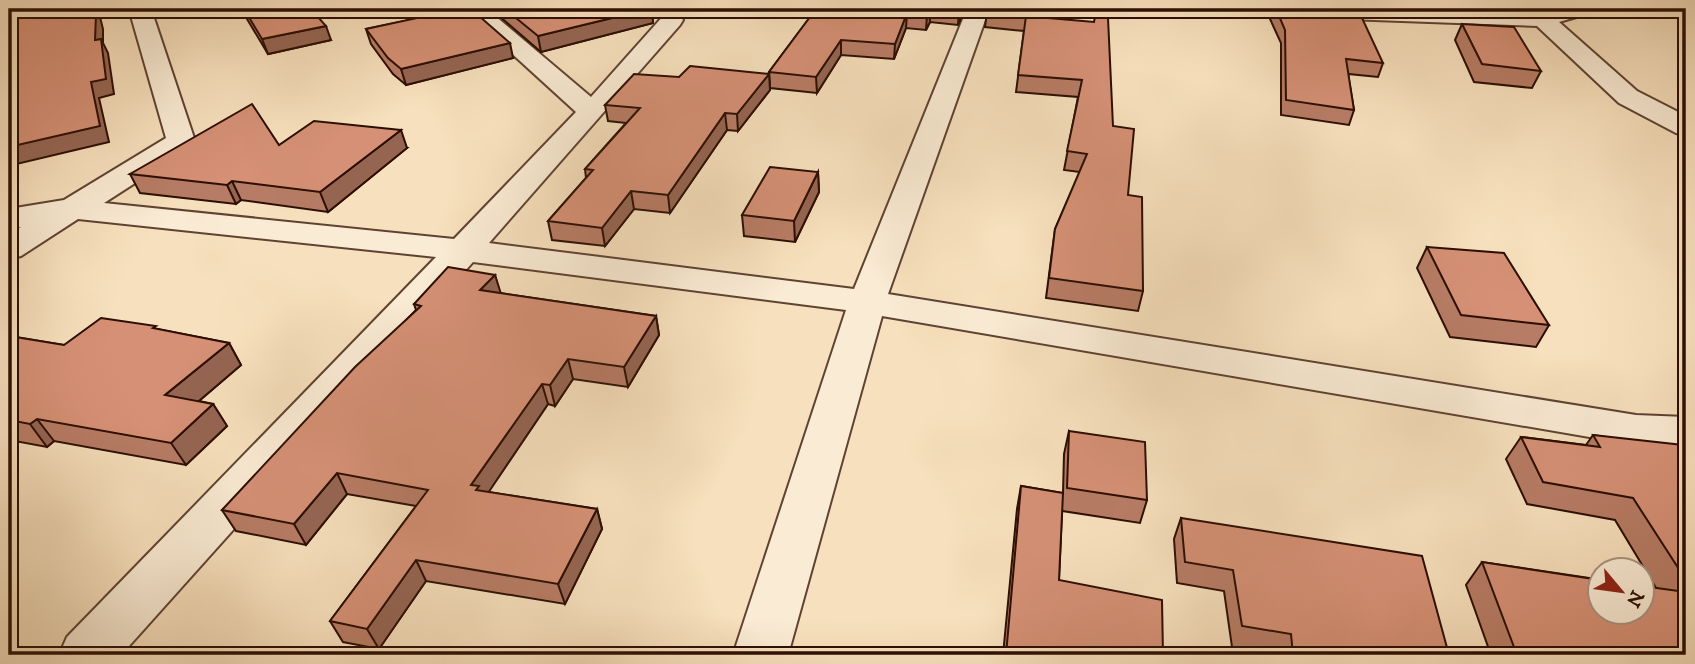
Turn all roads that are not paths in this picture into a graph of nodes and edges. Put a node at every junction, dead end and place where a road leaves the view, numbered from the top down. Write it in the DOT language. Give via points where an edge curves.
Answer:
graph roads {
  1 [pos="140,9"];
  2 [pos="474,9"];
  3 [pos="978,9"];
  4 [pos="1265,9"];
  5 [pos="1579,9"];
  6 [pos="671,20"];
  7 [pos="1543,20"];
  8 [pos="593,112"];
  9 [pos="1686,127"];
  10 [pos="71,209"];
  11 [pos="9,219"];
  12 [pos="9,249"];
  13 [pos="462,250"];
  14 [pos="867,302"];
  15 [pos="1686,433"];
  16 [pos="86,655"];
  17 [pos="760,655"];
  1 -- 10 [label="street" via="181,141"];
  2 -- 8 [label="street"];
  3 -- 14 [label="street"];
  4 -- 7 [label="street"];
  5 -- 7 [label="street"];
  6 -- 8 [label="street"];
  7 -- 9 [label="street" via="1628,97"];
  8 -- 13 [label="street"];
  10 -- 11 [label="street"];
  10 -- 12 [label="street"];
  10 -- 13 [label="street"];
  13 -- 14 [label="street"];
  13 -- 16 [label="street"];
  14 -- 15 [label="street" via="1636,430"];
  14 -- 17 [label="street"];
}
